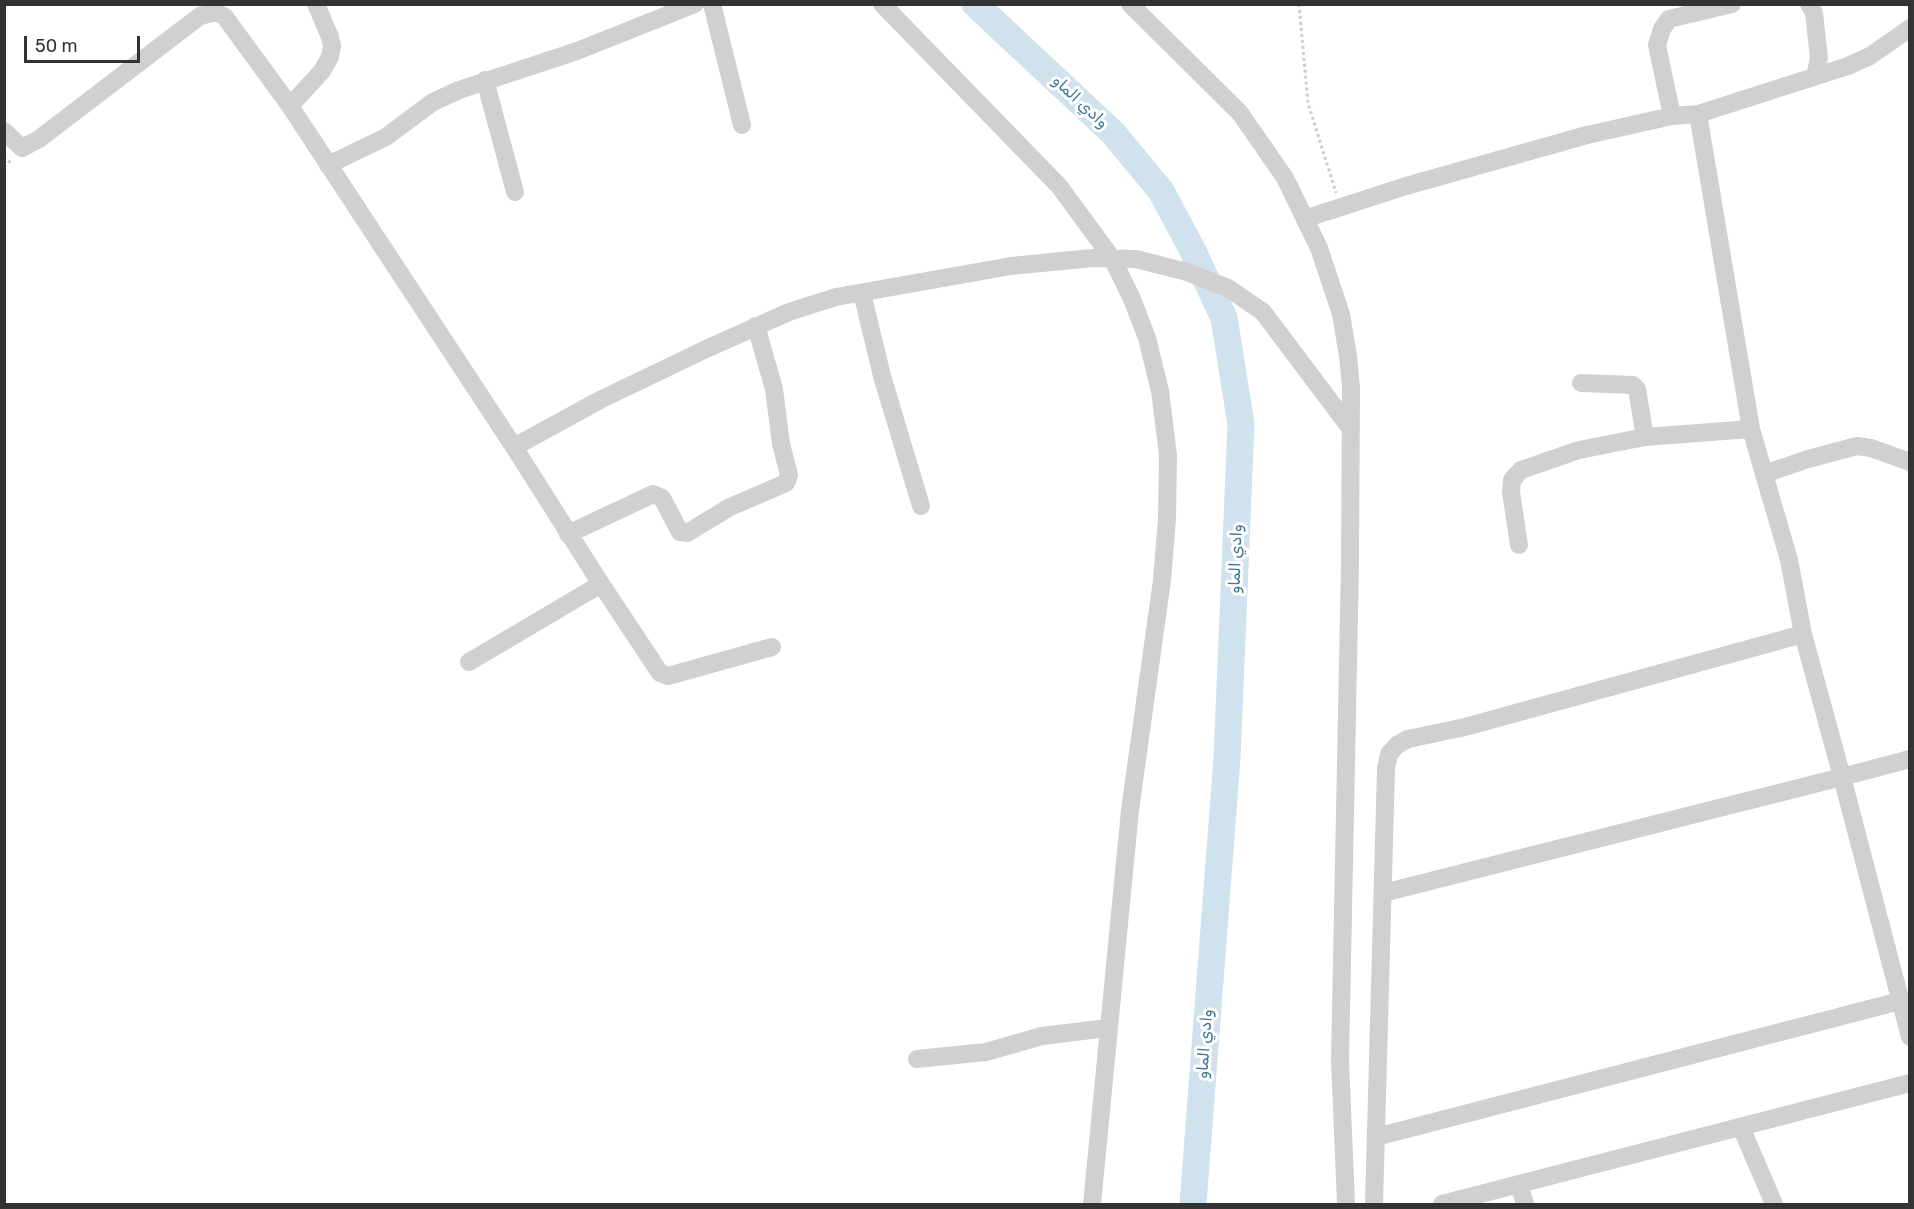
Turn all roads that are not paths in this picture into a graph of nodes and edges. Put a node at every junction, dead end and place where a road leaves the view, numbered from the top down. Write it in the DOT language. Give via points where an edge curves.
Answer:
graph roads {
  1 [pos="316,4"];
  2 [pos="695,4"];
  3 [pos="712,4"];
  4 [pos="882,4"];
  5 [pos="1130,4"];
  6 [pos="1732,4"];
  7 [pos="1809,4"];
  8 [pos="1910,28"];
  9 [pos="1815,77"];
  10 [pos="485,80"];
  11 [pos="290,106"];
  12 [pos="1698,114"];
  13 [pos="1672,116"];
  14 [pos="742,125"];
  15 [pos="4,131"];
  16 [pos="328,165"];
  17 [pos="515,192"];
  18 [pos="1306,218"];
  19 [pos="1112,258"];
  20 [pos="862,293"];
  21 [pos="756,326"];
  22 [pos="1581,383"];
  23 [pos="1351,429"];
  24 [pos="1751,429"];
  25 [pos="1645,437"];
  26 [pos="514,447"];
  27 [pos="1910,462"];
  28 [pos="1764,474"];
  29 [pos="921,506"];
  30 [pos="568,534"];
  31 [pos="1519,545"];
  32 [pos="601,584"];
  33 [pos="1803,634"];
  34 [pos="772,647"];
  35 [pos="469,662"];
  36 [pos="1910,759"];
  37 [pos="1842,777"];
  38 [pos="1383,893"];
  39 [pos="1900,1001"];
  40 [pos="1107,1028"];
  41 [pos="1910,1037"];
  42 [pos="917,1059"];
  43 [pos="1910,1083"];
  44 [pos="1741,1127"];
  45 [pos="1376,1137"];
  46 [pos="1519,1184"];
  47 [pos="1092,1204"];
  48 [pos="1346,1204"];
  49 [pos="1374,1204"];
  50 [pos="1443,1204"];
  51 [pos="1526,1204"];
  52 [pos="1774,1204"];
  1 -- 11 [label="street" via="333,46 322,71"];
  2 -- 10 [label="street" via="577,51"];
  3 -- 14 [label="street"];
  4 -- 19 [label="street" via="1059,186"];
  5 -- 18 [label="street" via="1240,113 1286,178"];
  6 -- 13 [label="street" via="1669,19 1662,29 1657,45"];
  7 -- 9 [label="street" via="1814,13 1819,58"];
  8 -- 9 [label="street" via="1870,56"];
  9 -- 12 [label="street"];
  10 -- 16 [label="street" via="433,102 386,137"];
  10 -- 17 [label="street"];
  11 -- 15 [label="street" via="225,17 208,12 39,139 22,148"];
  11 -- 16 [label="street"];
  12 -- 13 [label="street"];
  12 -- 24 [label="street"];
  13 -- 18 [label="street" via="1577,137"];
  16 -- 26 [label="street"];
  18 -- 23 [label="street" via="1341,314 1348,356"];
  19 -- 20 [label="street" via="1011,266"];
  19 -- 23 [label="street" via="1136,259 1187,272 1228,288 1263,312"];
  19 -- 40 [label="street" via="1147,338 1160,391 1168,455 1162,580 1130,810"];
  20 -- 21 [label="street" via="836,297"];
  20 -- 29 [label="street"];
  21 -- 26 [label="street" via="600,400"];
  21 -- 30 [label="street" via="774,389 789,475 786,483 730,507 687,533 680,531 662,498 653,494"];
  22 -- 25 [label="street" via="1634,385"];
  23 -- 48 [label="street" via="1340,1060"];
  24 -- 25 [label="street"];
  24 -- 28 [label="street"];
  25 -- 31 [label="street" via="1579,450 1521,470 1512,480 1511,492"];
  26 -- 30 [label="street"];
  27 -- 28 [label="street" via="1857,446"];
  28 -- 33 [label="street" via="1789,560"];
  30 -- 32 [label="street"];
  32 -- 34 [label="street" via="660,673 668,676"];
  32 -- 35 [label="street"];
  33 -- 37 [label="street"];
  33 -- 38 [label="street" via="1397,745 1389,754 1386,769"];
  36 -- 37 [label="street"];
  37 -- 38 [label="street"];
  37 -- 39 [label="street"];
  38 -- 45 [label="street"];
  39 -- 41 [label="street"];
  39 -- 45 [label="street"];
  40 -- 42 [label="street" via="1042,1036 986,1052"];
  40 -- 47 [label="street"];
  43 -- 44 [label="street"];
  44 -- 46 [label="street"];
  44 -- 52 [label="street"];
  45 -- 49 [label="street"];
  46 -- 50 [label="street"];
  46 -- 51 [label="street"];
}
